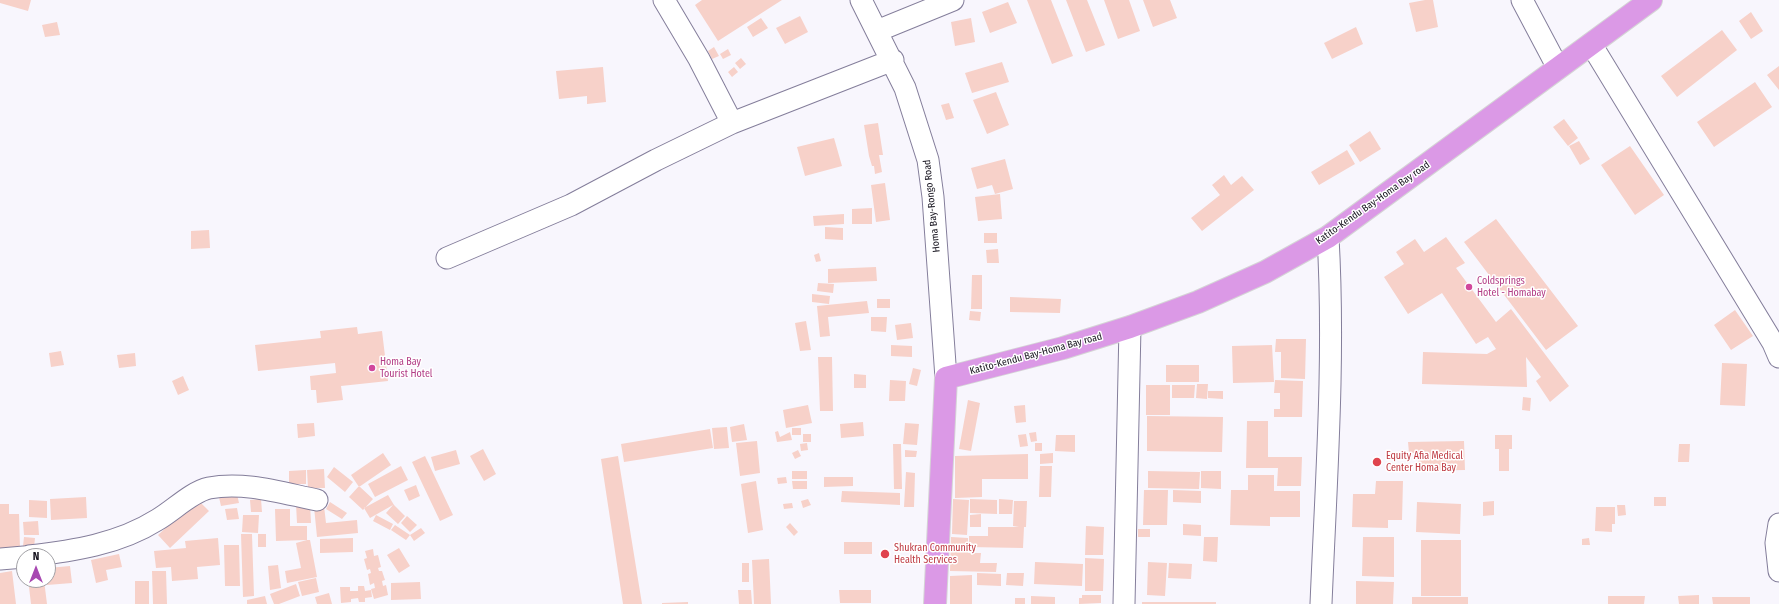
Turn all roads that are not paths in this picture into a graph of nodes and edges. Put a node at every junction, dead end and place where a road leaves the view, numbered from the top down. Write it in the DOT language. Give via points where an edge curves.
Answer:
graph roads {
  1 [pos="664,0"];
  2 [pos="861,0"];
  3 [pos="953,0"];
  4 [pos="1522,0"];
  5 [pos="1651,0"];
  6 [pos="877,31"];
  7 [pos="1591,44"];
  8 [pos="893,60"];
  9 [pos="1558,68"];
  10 [pos="732,123"];
  11 [pos="1328,237"];
  12 [pos="447,258"];
  13 [pos="1130,327"];
  14 [pos="1779,357"];
  15 [pos="946,378"];
  16 [pos="317,500"];
  17 [pos="1779,524"];
  18 [pos="56,551"];
  19 [pos="16,558"];
  20 [pos="0,559"];
  21 [pos="1779,571"];
  22 [pos="935,604"];
  23 [pos="1124,604"];
  24 [pos="1321,604"];
  1 -- 10 [label="street" via="699,59"];
  2 -- 6 [label="street, Homa Bay-Rongo Road"];
  3 -- 6 [label="street"];
  4 -- 9 [label="street"];
  5 -- 7 [label="highway, Katito-Kendu Bay-Homa Bay road"];
  6 -- 8 [label="street, Homa Bay-Rongo Road"];
  7 -- 9 [label="highway, Katito-Kendu Bay-Homa Bay road"];
  7 -- 14 [label="street" via="1773,343"];
  8 -- 10 [label="street"];
  8 -- 15 [label="street, Homa Bay-Rongo Road" via="908,95 928,160 933,196"];
  9 -- 11 [label="highway, Katito-Kendu Bay-Homa Bay road"];
  10 -- 12 [label="street" via="571,206"];
  11 -- 13 [label="highway, Katito-Kendu Bay-Homa Bay road" via="1258,275 1198,302"];
  11 -- 24 [label="street" via="1329,409"];
  13 -- 15 [label="highway, Katito-Kendu Bay-Homa Bay road" via="1063,348"];
  13 -- 23 [label="street"];
  15 -- 22 [label="highway"];
  16 -- 18 [label="street" via="250,487 228,485 206,488 157,521 110,542"];
  17 -- 21 [label="street" via="1776,543"];
  19 -- 20 [label="street"];
}
